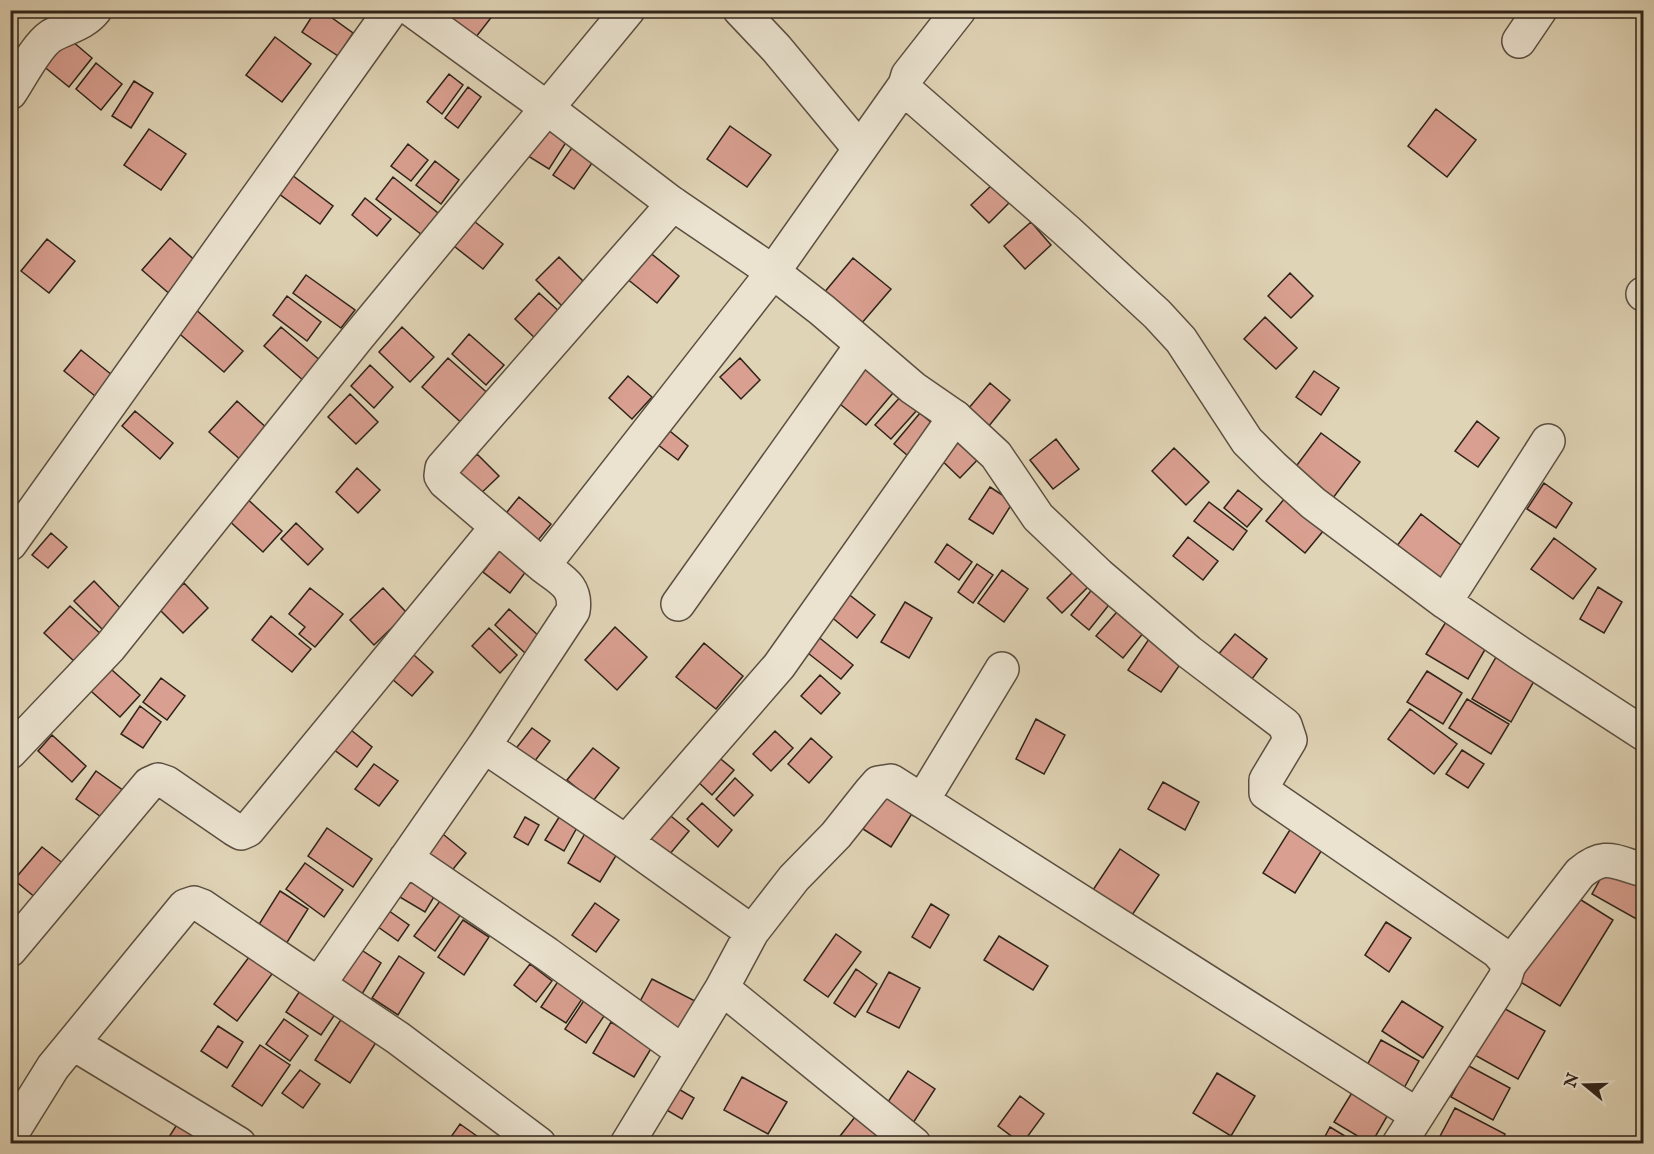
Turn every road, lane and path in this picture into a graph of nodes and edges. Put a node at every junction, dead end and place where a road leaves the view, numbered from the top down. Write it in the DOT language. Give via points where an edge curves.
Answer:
graph roads {
  1 [pos="95,10"];
  2 [pos="391,10"];
  3 [pos="412,10"];
  4 [pos="628,10"];
  5 [pos="740,10"];
  6 [pos="960,10"];
  7 [pos="1540,10"];
  8 [pos="1520,41"];
  9 [pos="905,85"];
  10 [pos="10,93"];
  11 [pos="547,108"];
  12 [pos="859,148"];
  13 [pos="673,204"];
  14 [pos="773,272"];
  15 [pos="862,345"];
  16 [pos="955,417"];
  17 [pos="1548,441"];
  18 [pos="497,527"];
  19 [pos="10,544"];
  20 [pos="543,566"];
  21 [pos="1445,602"];
  22 [pos="678,604"];
  23 [pos="1002,669"];
  24 [pos="1644,734"];
  25 [pos="484,746"];
  26 [pos="10,752"];
  27 [pos="921,801"];
  28 [pos="627,842"];
  29 [pos="406,858"];
  30 [pos="1644,870"];
  31 [pos="752,932"];
  32 [pos="10,950"];
  33 [pos="1509,965"];
  34 [pos="319,984"];
  35 [pos="722,988"];
  36 [pos="74,1044"];
  37 [pos="683,1052"];
  38 [pos="1417,1115"];
  39 [pos="15,1119"];
  40 [pos="226,1140"];
  41 [pos="539,1143"];
  42 [pos="627,1143"];
  43 [pos="914,1143"];
  44 [pos="1399,1143"];
  1 -- 10 [label="street" via="81,23 50,37"];
  2 -- 19 [label="street"];
  3 -- 11 [label="street"];
  4 -- 11 [label="street"];
  5 -- 12 [label="street"];
  6 -- 9 [label="street" via="908,75"];
  7 -- 8 [label="street"];
  9 -- 12 [label="street"];
  9 -- 21 [label="street" via="909,93 1157,314 1181,340 1247,441 1272,468"];
  11 -- 13 [label="street"];
  11 -- 26 [label="street" via="110,647"];
  12 -- 14 [label="street"];
  13 -- 14 [label="street"];
  13 -- 18 [label="street" via="442,468 445,482"];
  14 -- 15 [label="street"];
  14 -- 20 [label="street"];
  15 -- 16 [label="street"];
  15 -- 22 [label="street"];
  16 -- 28 [label="street" via="779,666"];
  16 -- 33 [label="street" via="996,455 1038,517 1082,560 1189,652 1285,725 1290,740 1266,780 1266,793 1498,952"];
  17 -- 21 [label="street"];
  18 -- 20 [label="street"];
  18 -- 32 [label="street" via="248,830 241,833 234,829 166,783 158,780 149,784"];
  20 -- 25 [label="street" via="572,590 573,611"];
  21 -- 24 [label="street"];
  23 -- 27 [label="street"];
  25 -- 28 [label="street"];
  25 -- 29 [label="street"];
  27 -- 31 [label="street" via="891,781 878,783"];
  27 -- 38 [label="street"];
  28 -- 31 [label="street"];
  29 -- 34 [label="street"];
  29 -- 37 [label="street"];
  30 -- 33 [label="street" via="1608,859 1593,862 1580,873"];
  31 -- 35 [label="street"];
  33 -- 38 [label="street" via="1505,978"];
  34 -- 36 [label="street" via="194,903 185,906"];
  34 -- 41 [label="street"];
  35 -- 37 [label="street"];
  35 -- 43 [label="street"];
  36 -- 39 [label="street"];
  36 -- 40 [label="street"];
  37 -- 42 [label="street"];
  38 -- 44 [label="street"];
}
